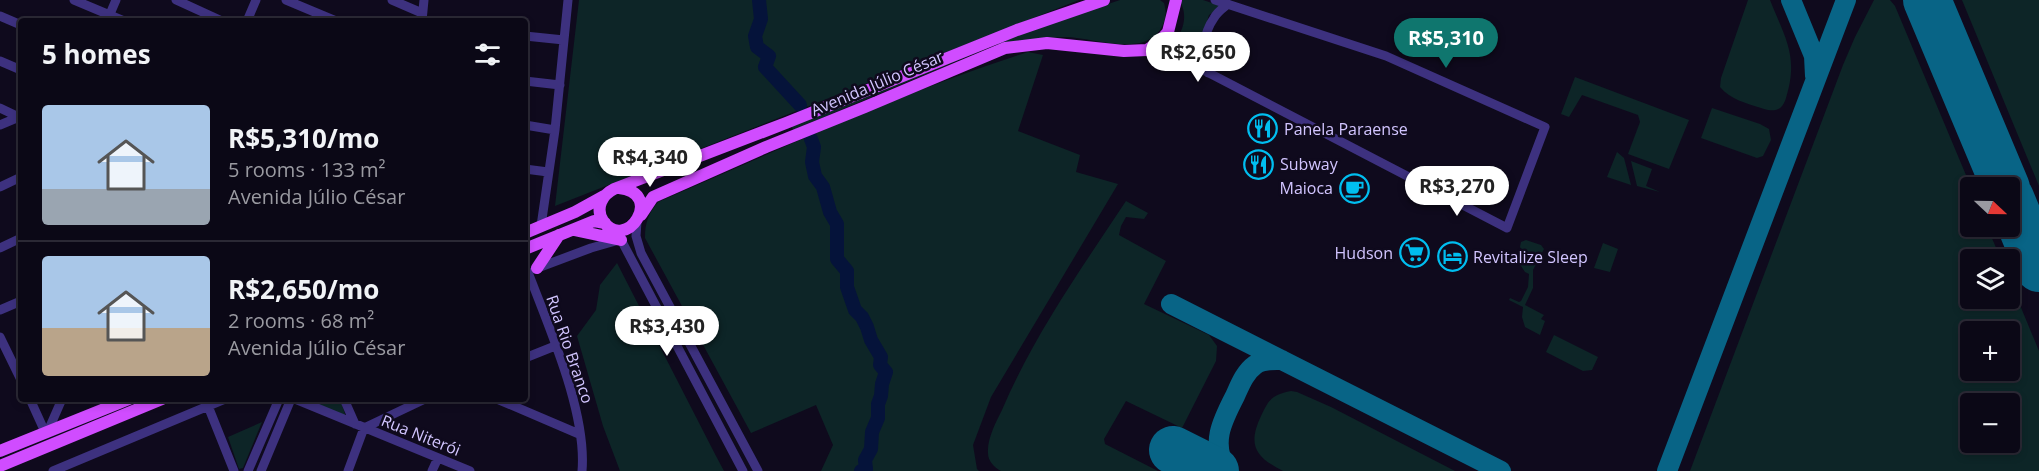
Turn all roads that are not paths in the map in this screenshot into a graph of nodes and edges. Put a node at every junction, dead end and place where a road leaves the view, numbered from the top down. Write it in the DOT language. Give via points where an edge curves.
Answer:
graph roads {
  1 [pos="74,0"];
  2 [pos="116,0"];
  3 [pos="176,0"];
  4 [pos="256,0"];
  5 [pos="286,0"];
  6 [pos="392,0"];
  7 [pos="424,0"];
  8 [pos="568,0"];
  9 [pos="1104,0"];
  10 [pos="1166,0"];
  11 [pos="1176,0"];
  12 [pos="1215,0"];
  13 [pos="1228,4"];
  14 [pos="0,16"];
  15 [pos="422,17"];
  16 [pos="108,18"];
  17 [pos="215,18"];
  18 [pos="248,18"];
  19 [pos="329,18"];
  20 [pos="1172,20"];
  21 [pos="18,24"];
  22 [pos="528,36"];
  23 [pos="564,40"];
  24 [pos="1147,50"];
  25 [pos="0,61"];
  26 [pos="18,69"];
  27 [pos="1209,74"];
  28 [pos="528,81"];
  29 [pos="560,85"];
  30 [pos="0,108"];
  31 [pos="18,117"];
  32 [pos="18,119"];
  33 [pos="0,125"];
  34 [pos="528,126"];
  35 [pos="555,130"];
  36 [pos="528,169"];
  37 [pos="548,172"];
  38 [pos="18,178"];
  39 [pos="0,187"];
  40 [pos="620,188"];
  41 [pos="604,196"];
  42 [pos="638,219"];
  43 [pos="541,226"];
  44 [pos="572,230"];
  45 [pos="614,231"];
  46 [pos="528,232"];
  47 [pos="559,235"];
  48 [pos="18,239"];
  49 [pos="0,248"];
  50 [pos="528,248"];
  51 [pos="530,271"];
  52 [pos="18,302"];
  53 [pos="0,310"];
  54 [pos="0,337"];
  55 [pos="555,346"];
  56 [pos="528,357"];
  57 [pos="17,363"];
  58 [pos="32,402"];
  59 [pos="61,402"];
  60 [pos="121,402"];
  61 [pos="155,402"];
  62 [pos="218,402"];
  63 [pos="278,402"];
  64 [pos="292,402"];
  65 [pos="300,402"];
  66 [pos="346,402"];
  67 [pos="418,402"];
  68 [pos="504,402"];
  69 [pos="208,406"];
  70 [pos="359,426"];
  71 [pos="47,431"];
  72 [pos="579,434"];
  73 [pos="27,440"];
  74 [pos="0,443"];
  75 [pos="0,451"];
  76 [pos="438,458"];
  77 [pos="75,461"];
  78 [pos="0,466"];
  79 [pos="53,471"];
  80 [pos="80,471"];
  81 [pos="234,471"];
  82 [pos="248,471"];
  83 [pos="261,471"];
  84 [pos="348,471"];
  85 [pos="432,471"];
  86 [pos="470,471"];
  87 [pos="582,471"];
  88 [pos="743,471"];
  89 [pos="758,471"];
  1 -- 16 [label="street"];
  2 -- 16 [label="street"];
  3 -- 17 [label="street"];
  4 -- 18 [label="street"];
  5 -- 19 [label="street"];
  6 -- 15 [label="street"];
  7 -- 15 [label="street"];
  8 -- 23 [label="street"];
  9 -- 40 [label="main road, Avenida Júlio César" via="1017,30"];
  10 -- 20 [label="main road"];
  11 -- 20 [label="main road"];
  12 -- 13 [label="street, Avenida Júlio César"];
  13 -- 27 [label="street" via="1214,18 1208,32 1203,64"];
  13 -- 27 [label="street, Avenida Júlio César" via="1386,57 1545,127 1507,228"];
  14 -- 21 [label="street"];
  20 -- 24 [label="main road" via="1164,37"];
  22 -- 23 [label="street"];
  23 -- 29 [label="street"];
  24 -- 27 [label="street, Avenida Júlio César" via="1170,55"];
  24 -- 42 [label="main road, Avenida Júlio César" via="1047,43 1005,48 653,197"];
  25 -- 26 [label="street"];
  28 -- 29 [label="street"];
  29 -- 35 [label="street"];
  30 -- 31 [label="street"];
  32 -- 33 [label="street"];
  34 -- 35 [label="street"];
  35 -- 37 [label="street"];
  36 -- 37 [label="street"];
  37 -- 43 [label="street"];
  38 -- 39 [label="street"];
  40 -- 41 [label="main road"];
  40 -- 42 [label="main road" via="639,199"];
  41 -- 43 [label="main road"];
  41 -- 45 [label="main road" via="600,213"];
  42 -- 45 [label="main road" via="627,229"];
  42 -- 89 [label="street" via="636,236 641,253"];
  43 -- 46 [label="main road"];
  44 -- 45 [label="main road"];
  44 -- 45 [label="main road" via="594,221"];
  44 -- 47 [label="main road"];
  45 -- 51 [label="street" via="591,248"];
  45 -- 88 [label="street"];
  47 -- 50 [label="main road"];
  47 -- 51 [label="main road"];
  48 -- 49 [label="street"];
  51 -- 55 [label="street, Rua Rio Branco"];
  52 -- 53 [label="street"];
  54 -- 57 [label="street"];
  55 -- 56 [label="street"];
  55 -- 72 [label="street, Rua Rio Branco" via="576,410"];
  58 -- 71 [label="street"];
  59 -- 71 [label="street"];
  60 -- 71 [label="main road"];
  61 -- 78 [label="main road"];
  62 -- 69 [label="street"];
  63 -- 82 [label="street"];
  64 -- 83 [label="street"];
  65 -- 70 [label="street, Rua Niterói"];
  66 -- 70 [label="street"];
  67 -- 70 [label="street"];
  68 -- 72 [label="street"];
  69 -- 77 [label="street"];
  69 -- 81 [label="street"];
  70 -- 76 [label="street, Rua Niterói"];
  70 -- 84 [label="street"];
  71 -- 73 [label="main road"];
  72 -- 87 [label="street, Rua Rio Branco"];
  73 -- 74 [label="main road"];
  73 -- 75 [label="main road"];
  76 -- 85 [label="street"];
  76 -- 86 [label="street, Rua Niterói"];
  77 -- 79 [label="street"];
  77 -- 80 [label="street"];
}
